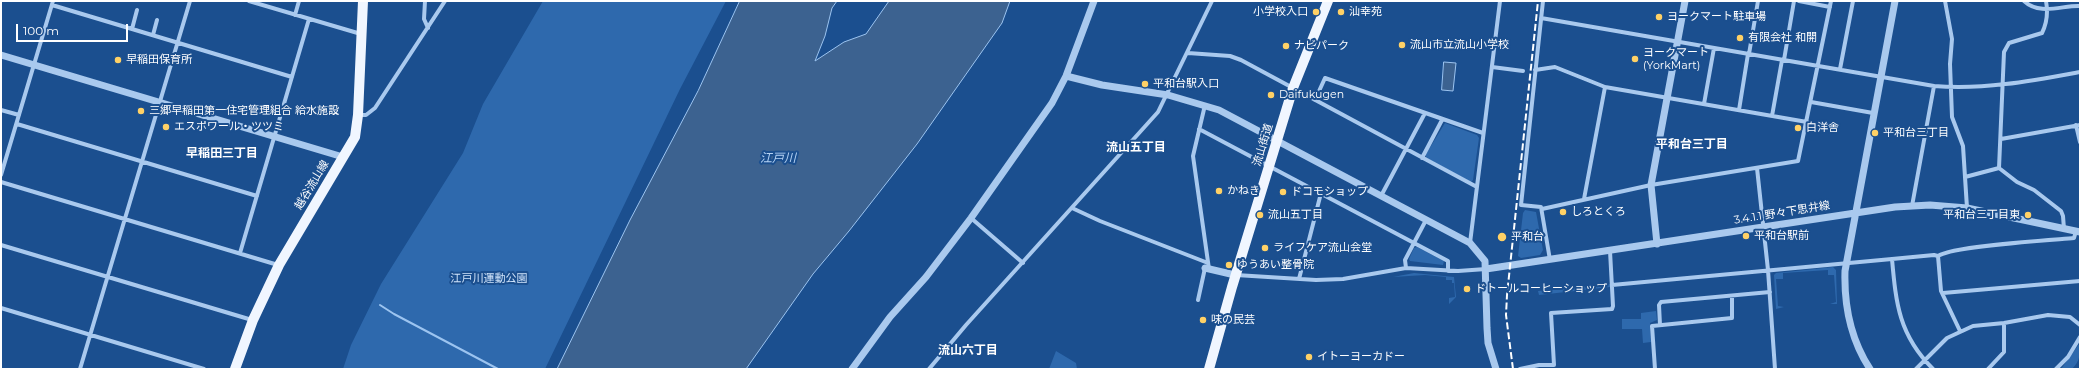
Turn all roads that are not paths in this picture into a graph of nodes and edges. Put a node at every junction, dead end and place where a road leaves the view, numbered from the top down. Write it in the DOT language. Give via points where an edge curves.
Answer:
graph roads {
  1 [pos="190,1"];
  2 [pos="249,1"];
  3 [pos="299,1"];
  4 [pos="363,1"];
  5 [pos="425,1"];
  6 [pos="445,1"];
  7 [pos="1094,1"];
  8 [pos="1212,1"];
  9 [pos="1328,1"];
  10 [pos="1500,1"];
  11 [pos="1543,1"];
  12 [pos="1685,1"];
  13 [pos="1758,1"];
  14 [pos="1794,1"];
  15 [pos="1799,1"];
  16 [pos="1831,1"];
  17 [pos="1853,1"];
  18 [pos="1895,1"];
  19 [pos="1945,1"];
  20 [pos="2024,1"];
  21 [pos="2046,1"];
  22 [pos="53,3"];
  23 [pos="1830,6"];
  24 [pos="2080,6"];
  25 [pos="2048,9"];
  26 [pos="137,10"];
  27 [pos="295,15"];
  28 [pos="1541,18"];
  29 [pos="310,19"];
  30 [pos="158,20"];
  31 [pos="428,28"];
  32 [pos="132,29"];
  33 [pos="361,34"];
  34 [pos="153,35"];
  35 [pos="177,42"];
  36 [pos="1678,42"];
  37 [pos="1714,48"];
  38 [pos="1188,53"];
  39 [pos="1748,54"];
  40 [pos="1,55"];
  41 [pos="1783,60"];
  42 [pos="34,65"];
  43 [pos="1818,66"];
  44 [pos="1492,67"];
  45 [pos="1840,69"];
  46 [pos="1536,70"];
  47 [pos="1523,71"];
  48 [pos="2080,72"];
  49 [pos="1066,76"];
  50 [pos="1880,76"];
  51 [pos="292,77"];
  52 [pos="1934,86"];
  53 [pos="2002,86"];
  54 [pos="1605,87"];
  55 [pos="1951,87"];
  56 [pos="1293,88"];
  57 [pos="1168,95"];
  58 [pos="1667,98"];
  59 [pos="1315,100"];
  60 [pos="160,102"];
  61 [pos="1811,102"];
  62 [pos="1206,104"];
  63 [pos="1704,104"];
  64 [pos="1,110"];
  65 [pos="1739,110"];
  66 [pos="1425,113"];
  67 [pos="1873,113"];
  68 [pos="19,115"];
  69 [pos="358,115"];
  70 [pos="1772,116"];
  71 [pos="1442,120"];
  72 [pos="1807,122"];
  73 [pos="17,124"];
  74 [pos="2078,125"];
  75 [pos="1199,129"];
  76 [pos="1483,133"];
  77 [pos="275,137"];
  78 [pos="2001,139"];
  79 [pos="1277,140"];
  80 [pos="2080,142"];
  81 [pos="1406,149"];
  82 [pos="343,156"];
  83 [pos="1422,158"];
  84 [pos="142,161"];
  85 [pos="3,163"];
  86 [pos="1269,166"];
  87 [pos="1757,168"];
  88 [pos="1999,168"];
  89 [pos="1,175"];
  90 [pos="1965,177"];
  91 [pos="1,182"];
  92 [pos="1651,184"];
  93 [pos="1477,187"];
  94 [pos="1321,193"];
  95 [pos="257,196"];
  96 [pos="1381,196"];
  97 [pos="1584,199"];
  98 [pos="1912,206"];
  99 [pos="1072,208"];
  100 [pos="1967,208"];
  101 [pos="1542,209"];
  102 [pos="1855,212"];
  103 [pos="971,218"];
  104 [pos="125,219"];
  105 [pos="1426,220"];
  106 [pos="1764,227"];
  107 [pos="2064,229"];
  108 [pos="2078,232"];
  109 [pos="1414,243"];
  110 [pos="1470,244"];
  111 [pos="1657,244"];
  112 [pos="1,245"];
  113 [pos="1610,251"];
  114 [pos="240,253"];
  115 [pos="1938,256"];
  116 [pos="1892,259"];
  117 [pos="1550,261"];
  118 [pos="1023,262"];
  119 [pos="1846,263"];
  120 [pos="280,265"];
  121 [pos="1207,267"];
  122 [pos="1406,268"];
  123 [pos="1486,269"];
  124 [pos="1768,270"];
  125 [pos="1448,271"];
  126 [pos="1235,275"];
  127 [pos="108,277"];
  128 [pos="1299,279"];
  129 [pos="2080,281"];
  130 [pos="1612,285"];
  131 [pos="1770,292"];
  132 [pos="1943,293"];
  133 [pos="1732,296"];
  134 [pos="1198,300"];
  135 [pos="1,308"];
  136 [pos="253,320"];
  137 [pos="2004,323"];
  138 [pos="1660,325"];
  139 [pos="2080,325"];
  140 [pos="1960,331"];
  141 [pos="90,335"];
  142 [pos="2080,337"];
  143 [pos="1924,360"];
  144 [pos="80,369"];
  145 [pos="204,369"];
  146 [pos="235,369"];
  147 [pos="852,369"];
  148 [pos="929,369"];
  149 [pos="1209,369"];
  150 [pos="1496,369"];
  151 [pos="1520,369"];
  152 [pos="1655,369"];
  153 [pos="1775,369"];
  154 [pos="1870,369"];
  155 [pos="1916,369"];
  156 [pos="1933,369"];
  157 [pos="1988,369"];
  158 [pos="2056,369"];
  1 -- 35 [label="street"];
  2 -- 27 [label="street"];
  3 -- 27 [label="street"];
  4 -- 33 [label="main road, 越谷流山線"];
  5 -- 31 [label="street" via="424,19"];
  6 -- 31 [label="street"];
  7 -- 49 [label="street"];
  8 -- 38 [label="street"];
  9 -- 56 [label="main road, 流山街道"];
  10 -- 44 [label="street"];
  11 -- 28 [label="street"];
  12 -- 36 [label="street"];
  13 -- 39 [label="street"];
  14 -- 41 [label="street"];
  15 -- 23 [label="street"];
  16 -- 23 [label="street"];
  17 -- 45 [label="street"];
  18 -- 50 [label="street"];
  19 -- 55 [label="street" via="1952,39"];
  20 -- 25 [label="street"];
  21 -- 25 [label="street"];
  22 -- 32 [label="street"];
  22 -- 42 [label="street"];
  23 -- 43 [label="street"];
  24 -- 25 [label="street"];
  25 -- 53 [label="street" via="2042,32 2014,40 2005,48"];
  26 -- 32 [label="street"];
  27 -- 29 [label="street"];
  28 -- 36 [label="street"];
  28 -- 46 [label="street"];
  29 -- 33 [label="street"];
  29 -- 51 [label="street"];
  30 -- 34 [label="street"];
  31 -- 69 [label="street" via="376,108 366,115"];
  32 -- 34 [label="street"];
  33 -- 69 [label="main road, 越谷流山線"];
  34 -- 35 [label="street"];
  35 -- 51 [label="street"];
  35 -- 60 [label="street"];
  36 -- 37 [label="street"];
  36 -- 58 [label="street"];
  37 -- 39 [label="street"];
  37 -- 63 [label="street"];
  38 -- 56 [label="street" via="1236,58"];
  38 -- 57 [label="street"];
  39 -- 41 [label="street"];
  39 -- 65 [label="street"];
  40 -- 42 [label="street"];
  41 -- 43 [label="street"];
  41 -- 70 [label="street"];
  42 -- 60 [label="street"];
  42 -- 68 [label="street"];
  43 -- 45 [label="street"];
  43 -- 61 [label="street"];
  44 -- 47 [label="street"];
  44 -- 76 [label="street"];
  45 -- 50 [label="street"];
  46 -- 54 [label="street" via="1559,68"];
  46 -- 101 [label="street" via="1521,205 1541,206"];
  48 -- 53 [label="street"];
  49 -- 57 [label="street"];
  49 -- 103 [label="street" via="1052,103"];
  50 -- 52 [label="street"];
  50 -- 67 [label="street"];
  51 -- 77 [label="street"];
  52 -- 55 [label="street"];
  52 -- 98 [label="street"];
  53 -- 55 [label="street"];
  53 -- 78 [label="street"];
  54 -- 58 [label="street"];
  54 -- 97 [label="street"];
  55 -- 90 [label="street" via="1952,117 1963,146"];
  56 -- 59 [label="street"];
  56 -- 79 [label="main road, 流山街道"];
  57 -- 62 [label="street"];
  57 -- 99 [label="street" via="1158,112"];
  58 -- 63 [label="street"];
  58 -- 92 [label="street"];
  59 -- 66 [label="street" via="1325,78"];
  59 -- 81 [label="street"];
  60 -- 77 [label="street"];
  60 -- 84 [label="street"];
  61 -- 67 [label="street"];
  61 -- 72 [label="street"];
  62 -- 75 [label="street"];
  62 -- 79 [label="street"];
  63 -- 65 [label="street"];
  64 -- 68 [label="street"];
  65 -- 70 [label="street"];
  66 -- 71 [label="street"];
  66 -- 81 [label="street"];
  67 -- 102 [label="street"];
  68 -- 73 [label="street"];
  69 -- 82 [label="main road, 越谷流山線" via="355,137"];
  70 -- 72 [label="street"];
  71 -- 76 [label="street"];
  71 -- 83 [label="street"];
  72 -- 87 [label="street" via="1798,161"];
  73 -- 84 [label="street"];
  73 -- 85 [label="street"];
  74 -- 78 [label="street"];
  74 -- 80 [label="street"];
  75 -- 86 [label="street"];
  75 -- 121 [label="street" via="1193,156"];
  76 -- 93 [label="street"];
  77 -- 82 [label="street"];
  77 -- 95 [label="street"];
  78 -- 88 [label="street"];
  79 -- 86 [label="main road, 流山街道"];
  79 -- 96 [label="street"];
  81 -- 83 [label="street"];
  81 -- 96 [label="street"];
  82 -- 120 [label="main road, 越谷流山線"];
  83 -- 93 [label="street"];
  84 -- 95 [label="street"];
  84 -- 104 [label="street"];
  85 -- 89 [label="street"];
  86 -- 94 [label="street"];
  86 -- 126 [label="main road, 流山街道"];
  87 -- 92 [label="street"];
  87 -- 106 [label="street"];
  88 -- 90 [label="street"];
  88 -- 107 [label="street" via="2061,211"];
  90 -- 100 [label="street"];
  91 -- 104 [label="street"];
  92 -- 97 [label="street"];
  92 -- 111 [label="street"];
  93 -- 110 [label="street"];
  94 -- 109 [label="street"];
  94 -- 128 [label="street"];
  95 -- 114 [label="street"];
  96 -- 105 [label="street"];
  97 -- 101 [label="street"];
  98 -- 100 [label="street, 3.4.1.1 野々下思井線"];
  98 -- 102 [label="street, 3.4.1.1 野々下思井線"];
  99 -- 118 [label="street"];
  99 -- 121 [label="street"];
  100 -- 107 [label="street, 3.4.1.1 野々下思井線"];
  101 -- 117 [label="street"];
  102 -- 106 [label="street, 3.4.1.1 野々下思井線"];
  102 -- 119 [label="street"];
  103 -- 118 [label="street"];
  103 -- 147 [label="street" via="926,277 890,317"];
  104 -- 114 [label="street"];
  104 -- 127 [label="street"];
  105 -- 109 [label="street"];
  105 -- 110 [label="street"];
  106 -- 111 [label="street, 3.4.1.1 野々下思井線"];
  106 -- 124 [label="street"];
  107 -- 108 [label="street, 3.4.1.1 野々下思井線"];
  108 -- 115 [label="street" via="2074,238 1977,247 1946,252"];
  109 -- 122 [label="street" via="1406,260"];
  109 -- 125 [label="street" via="1448,261"];
  110 -- 123 [label="street" via="1481,254"];
  111 -- 113 [label="street, 3.4.1.1 野々下思井線"];
  112 -- 127 [label="street"];
  113 -- 117 [label="street, 3.4.1.1 野々下思井線"];
  113 -- 130 [label="street"];
  114 -- 120 [label="street"];
  115 -- 116 [label="street"];
  115 -- 132 [label="street"];
  116 -- 119 [label="street"];
  116 -- 143 [label="street" via="1896,301 1902,324"];
  117 -- 123 [label="street, 3.4.1.1 野々下思井線"];
  118 -- 148 [label="street"];
  119 -- 124 [label="street"];
  119 -- 154 [label="street" via="1845,289 1849,319 1858,346"];
  120 -- 136 [label="main road, 越谷流山線"];
  121 -- 126 [label="street"];
  121 -- 134 [label="street"];
  122 -- 125 [label="street"];
  122 -- 128 [label="street" via="1343,279"];
  123 -- 125 [label="street"];
  123 -- 150 [label="street" via="1487,336"];
  124 -- 130 [label="street"];
  124 -- 131 [label="street"];
  126 -- 128 [label="street"];
  126 -- 149 [label="main road, 流山街道"];
  127 -- 136 [label="street"];
  127 -- 141 [label="street"];
  129 -- 132 [label="street"];
  130 -- 151 [label="street" via="1613,306 1609,310 1551,313 1554,366 1539,365"];
  131 -- 133 [label="street"];
  131 -- 153 [label="street"];
  132 -- 140 [label="street"];
  133 -- 138 [label="street" via="1732,318"];
  133 -- 138 [label="street" via="1661,302 1658,305"];
  135 -- 141 [label="street"];
  136 -- 146 [label="main road, 越谷流山線"];
  137 -- 139 [label="street" via="2053,315 2070,318"];
  137 -- 140 [label="street" via="1972,326"];
  137 -- 157 [label="street" via="2004,352"];
  138 -- 152 [label="street" via="1652,326"];
  140 -- 143 [label="street" via="1947,338"];
  141 -- 144 [label="street"];
  141 -- 145 [label="street"];
  142 -- 158 [label="street" via="2068,357"];
  143 -- 155 [label="street"];
  143 -- 156 [label="street"];
}
